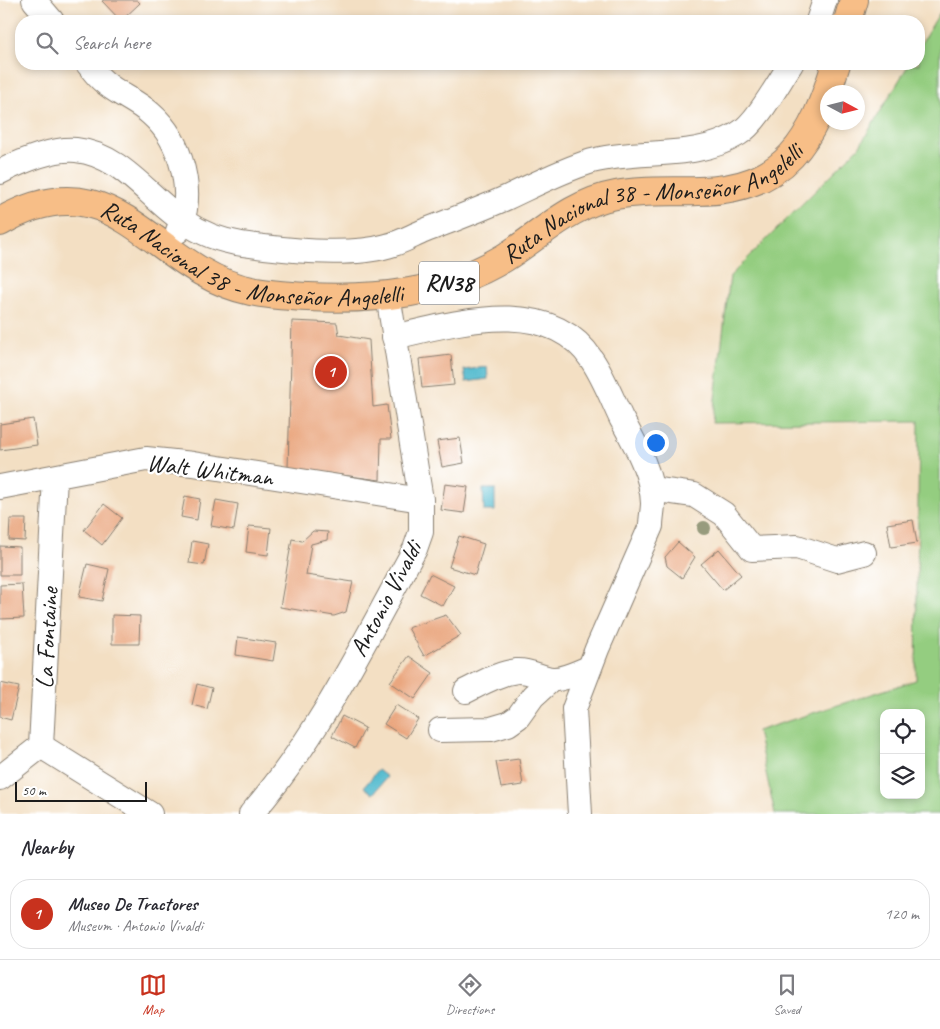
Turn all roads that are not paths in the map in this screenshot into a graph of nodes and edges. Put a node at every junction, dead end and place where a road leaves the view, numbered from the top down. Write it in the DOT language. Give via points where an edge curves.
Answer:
graph roads {
  1 [pos="34,0"];
  2 [pos="825,0"];
  3 [pos="854,0"];
  4 [pos="47,15"];
  5 [pos="820,15"];
  6 [pos="850,15"];
  7 [pos="93,70"];
  8 [pos="787,70"];
  9 [pos="834,70"];
  10 [pos="0,172"];
  11 [pos="183,221"];
  12 [pos="0,222"];
  13 [pos="168,251"];
  14 [pos="388,295"];
  15 [pos="394,337"];
  16 [pos="55,477"];
  17 [pos="0,487"];
  18 [pos="652,489"];
  19 [pos="421,500"];
  20 [pos="864,554"];
  21 [pos="589,668"];
  22 [pos="552,679"];
  23 [pos="466,691"];
  24 [pos="440,730"];
  25 [pos="41,746"];
  26 [pos="0,778"];
  27 [pos="150,814"];
  28 [pos="251,814"];
  29 [pos="580,814"];
  1 -- 4 [label="street"];
  2 -- 5 [label="street"];
  3 -- 6 [label="main road"];
  7 -- 11 [label="street" via="103,81 151,114 170,138 185,180"];
  8 -- 11 [label="street" via="754,120 728,140 691,150 619,156 586,163 388,246 345,252 241,244 201,232"];
  9 -- 14 [label="main road, Ruta Nacional 38 - Monseñor Angelelli / RN38" via="822,107 806,140 770,174 754,182 717,190 637,192 597,200 560,218 488,267 454,282"];
  10 -- 11 [label="street" via="46,154 73,150 91,153 128,173"];
  11 -- 13 [label="street"];
  12 -- 13 [label="main road, Ruta Nacional 38 - Monseñor Angelelli / RN38" via="42,203 71,201 104,208 118,215"];
  13 -- 14 [label="main road, Ruta Nacional 38 - Monseñor Angelelli / RN38" via="214,279 251,292 364,298"];
  14 -- 15 [label="street, Antonio Vivaldi"];
  15 -- 18 [label="street" via="468,320 510,318 546,325 563,333 579,344 593,360 643,462"];
  15 -- 19 [label="street, Antonio Vivaldi"];
  16 -- 17 [label="street, Walt Whitman"];
  16 -- 19 [label="street, Walt Whitman" via="146,459"];
  16 -- 25 [label="street, La Fontaine"];
  18 -- 20 [label="street" via="694,495 724,514 752,549 797,546 837,560"];
  18 -- 21 [label="street" via="650,526"];
  19 -- 28 [label="street, Antonio Vivaldi" via="421,532 415,549 324,712 271,791"];
  21 -- 22 [label="street"];
  21 -- 29 [label="street" via="574,709"];
  22 -- 23 [label="street" via="517,671"];
  22 -- 24 [label="street" via="508,724 490,729"];
  25 -- 26 [label="street"];
  25 -- 27 [label="street"];
}
